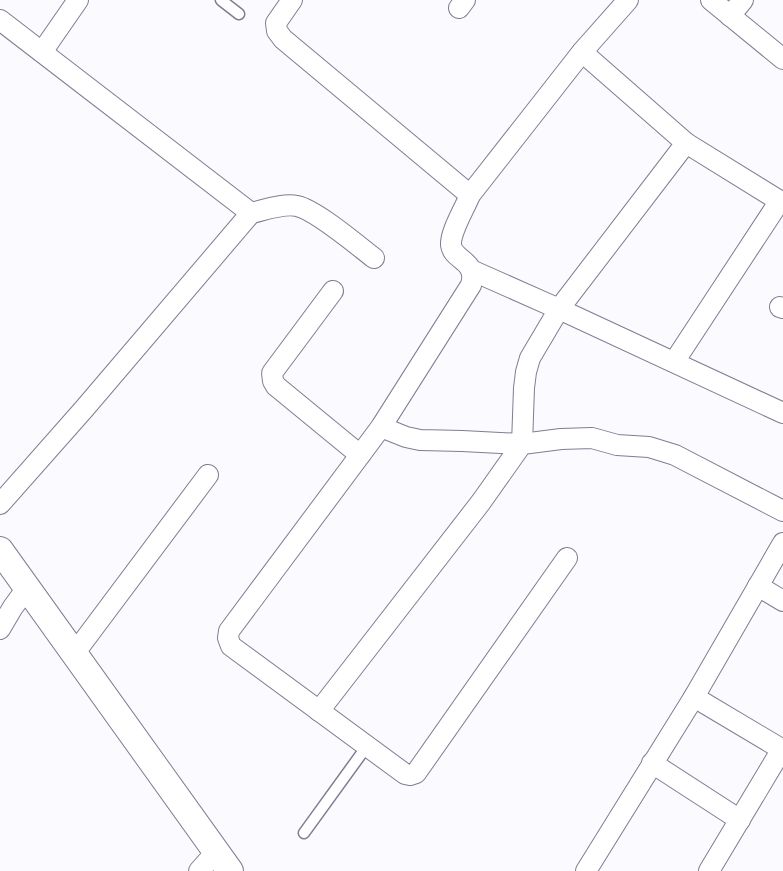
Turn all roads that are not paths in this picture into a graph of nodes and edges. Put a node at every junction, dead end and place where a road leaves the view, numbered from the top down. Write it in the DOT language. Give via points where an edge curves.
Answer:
graph roads {
  1 [pos="78,0"];
  2 [pos="221,0"];
  3 [pos="292,0"];
  4 [pos="627,0"];
  5 [pos="711,0"];
  6 [pos="743,0"];
  7 [pos="239,14"];
  8 [pos="730,15"];
  9 [pos="0,20"];
  10 [pos="42,52"];
  11 [pos="582,52"];
  12 [pos="783,58"];
  13 [pos="686,143"];
  14 [pos="470,195"];
  15 [pos="781,202"];
  16 [pos="251,213"];
  17 [pos="374,258"];
  18 [pos="471,270"];
  19 [pos="333,291"];
  20 [pos="559,309"];
  21 [pos="674,362"];
  22 [pos="783,412"];
  23 [pos="381,427"];
  24 [pos="522,444"];
  25 [pos="360,455"];
  26 [pos="208,475"];
  27 [pos="0,504"];
  28 [pos="783,511"];
  29 [pos="783,543"];
  30 [pos="0,550"];
  31 [pos="567,558"];
  32 [pos="758,586"];
  33 [pos="27,588"];
  34 [pos="783,601"];
  35 [pos="0,629"];
  36 [pos="74,654"];
  37 [pos="694,698"];
  38 [pos="319,711"];
  39 [pos="367,746"];
  40 [pos="783,749"];
  41 [pos="652,763"];
  42 [pos="740,820"];
  43 [pos="304,833"];
  44 [pos="223,862"];
  45 [pos="199,871"];
  46 [pos="586,871"];
  47 [pos="709,871"];
  1 -- 10 [label="street"];
  2 -- 7 [label="lane"];
  3 -- 14 [label="street" via="276,23 283,39"];
  4 -- 11 [label="street"];
  5 -- 8 [label="street"];
  6 -- 8 [label="street"];
  8 -- 12 [label="street"];
  9 -- 10 [label="street"];
  10 -- 16 [label="street"];
  11 -- 13 [label="street"];
  11 -- 14 [label="street"];
  13 -- 15 [label="street"];
  13 -- 20 [label="street"];
  14 -- 18 [label="street" via="451,244"];
  15 -- 21 [label="street"];
  16 -- 17 [label="street" via="298,206"];
  16 -- 27 [label="street"];
  18 -- 20 [label="street"];
  18 -- 23 [label="street" via="471,285"];
  19 -- 25 [label="street" via="272,373 273,381"];
  20 -- 21 [label="street"];
  20 -- 24 [label="street" via="526,372"];
  21 -- 22 [label="street"];
  23 -- 24 [label="street" via="420,440"];
  23 -- 25 [label="street"];
  24 -- 28 [label="street" via="592,438 616,445 649,447 675,455"];
  24 -- 38 [label="street"];
  25 -- 38 [label="street" via="228,638 231,646"];
  26 -- 36 [label="street"];
  29 -- 32 [label="street"];
  30 -- 33 [label="street"];
  31 -- 39 [label="street" via="416,773 405,774"];
  32 -- 34 [label="street"];
  32 -- 37 [label="street"];
  33 -- 35 [label="street"];
  33 -- 36 [label="street"];
  36 -- 44 [label="street"];
  37 -- 40 [label="street"];
  37 -- 41 [label="street"];
  38 -- 39 [label="street"];
  39 -- 43 [label="lane"];
  40 -- 42 [label="street"];
  41 -- 42 [label="street"];
  41 -- 46 [label="street"];
  42 -- 47 [label="street"];
  44 -- 45 [label="street"];
}
